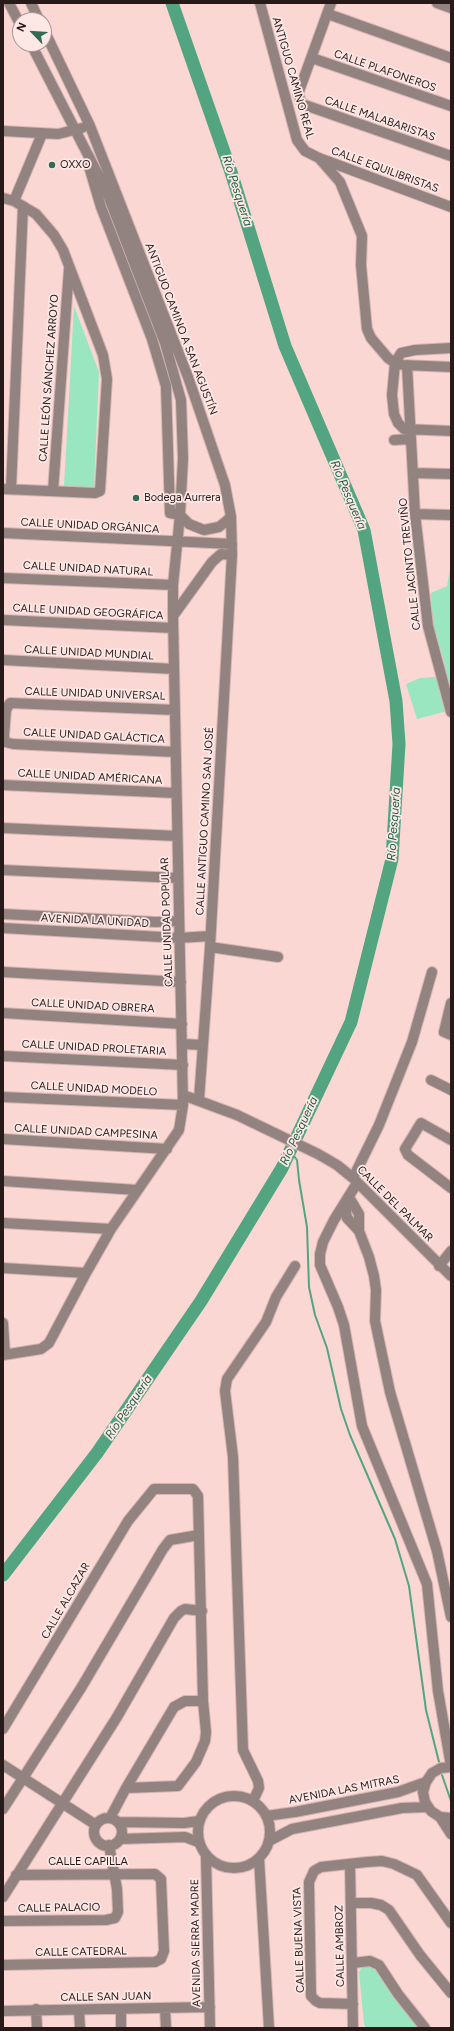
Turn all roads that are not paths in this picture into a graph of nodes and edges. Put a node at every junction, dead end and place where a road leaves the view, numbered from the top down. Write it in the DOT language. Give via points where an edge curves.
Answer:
graph roads {
  1 [pos="9,3"];
  2 [pos="260,3"];
  3 [pos="331,3"];
  4 [pos="437,3"];
  5 [pos="451,8"];
  6 [pos="14,12"];
  7 [pos="328,14"];
  8 [pos="52,47"];
  9 [pos="34,52"];
  10 [pos="312,58"];
  11 [pos="451,58"];
  12 [pos="298,94"];
  13 [pos="286,98"];
  14 [pos="302,104"];
  15 [pos="451,106"];
  16 [pos="290,109"];
  17 [pos="90,126"];
  18 [pos="76,130"];
  19 [pos="3,131"];
  20 [pos="42,134"];
  21 [pos="314,156"];
  22 [pos="451,156"];
  23 [pos="89,158"];
  24 [pos="347,169"];
  25 [pos="340,182"];
  26 [pos="3,198"];
  27 [pos="18,204"];
  28 [pos="451,207"];
  29 [pos="120,255"];
  30 [pos="134,263"];
  31 [pos="69,267"];
  32 [pos="451,348"];
  33 [pos="395,363"];
  34 [pos="406,366"];
  35 [pos="451,367"];
  36 [pos="175,376"];
  37 [pos="451,431"];
  38 [pos="410,434"];
  39 [pos="394,440"];
  40 [pos="169,457"];
  41 [pos="413,473"];
  42 [pos="451,474"];
  43 [pos="7,489"];
  44 [pos="53,491"];
  45 [pos="415,514"];
  46 [pos="180,515"];
  47 [pos="451,515"];
  48 [pos="231,517"];
  49 [pos="3,533"];
  50 [pos="177,542"];
  51 [pos="232,544"];
  52 [pos="232,555"];
  53 [pos="3,578"];
  54 [pos="173,586"];
  55 [pos="172,616"];
  56 [pos="3,620"];
  57 [pos="173,628"];
  58 [pos="3,660"];
  59 [pos="174,669"];
  60 [pos="175,710"];
  61 [pos="450,710"];
  62 [pos="13,744"];
  63 [pos="175,752"];
  64 [pos="3,785"];
  65 [pos="175,793"];
  66 [pos="3,828"];
  67 [pos="176,836"];
  68 [pos="3,870"];
  69 [pos="178,878"];
  70 [pos="3,914"];
  71 [pos="178,921"];
  72 [pos="3,928"];
  73 [pos="210,936"];
  74 [pos="179,938"];
  75 [pos="210,947"];
  76 [pos="278,957"];
  77 [pos="3,972"];
  78 [pos="432,972"];
  79 [pos="181,982"];
  80 [pos="451,1003"];
  81 [pos="3,1013"];
  82 [pos="182,1024"];
  83 [pos="448,1033"];
  84 [pos="183,1044"];
  85 [pos="203,1045"];
  86 [pos="3,1056"];
  87 [pos="184,1065"];
  88 [pos="431,1080"];
  89 [pos="451,1090"];
  90 [pos="183,1095"];
  91 [pos="3,1096"];
  92 [pos="199,1100"];
  93 [pos="183,1105"];
  94 [pos="3,1140"];
  95 [pos="451,1140"];
  96 [pos="167,1149"];
  97 [pos="3,1181"];
  98 [pos="355,1181"];
  99 [pos="451,1188"];
  100 [pos="137,1190"];
  101 [pos="347,1200"];
  102 [pos="3,1223"];
  103 [pos="111,1229"];
  104 [pos="451,1251"];
  105 [pos="295,1266"];
  106 [pos="439,1266"];
  107 [pos="3,1268"];
  108 [pos="86,1273"];
  109 [pos="451,1276"];
  110 [pos="3,1323"];
  111 [pos="4,1354"];
  112 [pos="199,1535"];
  113 [pos="202,1611"];
  114 [pos="451,1617"];
  115 [pos="203,1701"];
  116 [pos="3,1729"];
  117 [pos="3,1764"];
  118 [pos="451,1767"];
  119 [pos="24,1777"];
  120 [pos="426,1782"];
  121 [pos="126,1788"];
  122 [pos="253,1801"];
  123 [pos="63,1803"];
  124 [pos="427,1807"];
  125 [pos="3,1809"];
  126 [pos="266,1816"];
  127 [pos="440,1817"];
  128 [pos="451,1818"];
  129 [pos="114,1820"];
  130 [pos="199,1820"];
  131 [pos="184,1823"];
  132 [pos="96,1825"];
  133 [pos="451,1834"];
  134 [pos="185,1837"];
  135 [pos="120,1839"];
  136 [pos="269,1841"];
  137 [pos="198,1842"];
  138 [pos="109,1845"];
  139 [pos="206,1856"];
  140 [pos="259,1858"];
  141 [pos="350,1864"];
  142 [pos="16,1874"];
  143 [pos="115,1874"];
  144 [pos="3,1897"];
  145 [pos="351,1903"];
  146 [pos="3,1921"];
  147 [pos="451,1923"];
  148 [pos="159,1961"];
  149 [pos="353,1963"];
  150 [pos="3,1965"];
  151 [pos="451,1994"];
  152 [pos="353,2004"];
  153 [pos="210,2007"];
  154 [pos="165,2008"];
  155 [pos="36,2009"];
  156 [pos="121,2009"];
  157 [pos="79,2010"];
  158 [pos="3,2011"];
  159 [pos="37,2028"];
  160 [pos="80,2028"];
  161 [pos="121,2028"];
  162 [pos="166,2028"];
  163 [pos="210,2028"];
  164 [pos="269,2028"];
  165 [pos="353,2028"];
  166 [pos="425,2028"];
  1 -- 6 [label="street"];
  2 -- 13 [label="street, ANTIGUO CAMINO REAL"];
  3 -- 7 [label="street"];
  4 -- 5 [label="street"];
  7 -- 10 [label="street"];
  7 -- 11 [label="street"];
  8 -- 17 [label="street, ANTIGUO CAMINO A SAN AGUSTÍN"];
  9 -- 18 [label="street, ANTIGUO CAMINO A SAN AGUSTÍN"];
  10 -- 12 [label="street"];
  10 -- 15 [label="street, CALLE PLAFONEROS"];
  12 -- 13 [label="street"];
  12 -- 14 [label="street"];
  13 -- 16 [label="street, ANTIGUO CAMINO REAL"];
  14 -- 16 [label="street"];
  14 -- 22 [label="street, CALLE MALABARISTAS"];
  16 -- 21 [label="street, ANTIGUO CAMINO REAL" via="300,147"];
  17 -- 18 [label="street"];
  17 -- 48 [label="street, ANTIGUO CAMINO A SAN AGUSTÍN" via="188,377 225,485"];
  18 -- 20 [label="street"];
  18 -- 23 [label="street, ANTIGUO CAMINO A SAN AGUSTÍN"];
  19 -- 20 [label="street"];
  20 -- 27 [label="street"];
  21 -- 24 [label="street, CALLE EQUILIBRISTAS"];
  21 -- 25 [label="street, ANTIGUO CAMINO REAL"];
  23 -- 29 [label="street" via="93,183"];
  23 -- 30 [label="street, ANTIGUO CAMINO A SAN AGUSTÍN" via="106,190"];
  24 -- 25 [label="street"];
  24 -- 28 [label="street, CALLE EQUILIBRISTAS"];
  25 -- 33 [label="street, ANTIGUO CAMINO REAL" via="362,236 361,265 367,329 377,346"];
  26 -- 27 [label="street"];
  27 -- 31 [label="street" via="36,214 54,235"];
  27 -- 43 [label="street"];
  29 -- 30 [label="street"];
  29 -- 40 [label="street" via="152,339 166,386"];
  30 -- 36 [label="street, ANTIGUO CAMINO A SAN AGUSTÍN"];
  31 -- 44 [label="street, CALLE LEÓN SÁNCHEZ ARROYO"];
  31 -- 44 [label="street" via="104,355 107,378 102,485 97,492"];
  32 -- 33 [label="street" via="405,351 399,355"];
  33 -- 34 [label="street"];
  33 -- 38 [label="street" via="392,395 394,414 401,426"];
  34 -- 35 [label="street"];
  34 -- 38 [label="street, CALLE JACINTO TREVIÑO"];
  36 -- 40 [label="street" via="175,425"];
  36 -- 46 [label="street, ANTIGUO CAMINO A SAN AGUSTÍN" via="182,413"];
  37 -- 38 [label="street"];
  38 -- 39 [label="street"];
  38 -- 41 [label="street, CALLE JACINTO TREVIÑO"];
  40 -- 46 [label="street" via="170,513"];
  41 -- 42 [label="street"];
  41 -- 45 [label="street, CALLE JACINTO TREVIÑO"];
  43 -- 44 [label="street"];
  45 -- 47 [label="street"];
  45 -- 61 [label="street, CALLE JACINTO TREVIÑO" via="428,626"];
  46 -- 48 [label="street" via="189,524 204,530 219,527"];
  46 -- 50 [label="street, ANTIGUO CAMINO A SAN AGUSTÍN"];
  48 -- 51 [label="street, ANTIGUO CAMINO A SAN AGUSTÍN"];
  49 -- 50 [label="street, CALLE UNIDAD ORGÁNICA"];
  50 -- 51 [label="street, CALLE UNIDAD ORGÁNICA"];
  50 -- 54 [label="street, CALLE UNIDAD POPULAR"];
  51 -- 52 [label="street, CALLE ANTIGUO CAMINO SAN JOSÉ"];
  52 -- 55 [label="street" via="221,554 212,562"];
  52 -- 73 [label="street, CALLE ANTIGUO CAMINO SAN JOSÉ"];
  53 -- 54 [label="street, CALLE UNIDAD NATURAL"];
  54 -- 55 [label="street, CALLE UNIDAD POPULAR"];
  55 -- 57 [label="street, CALLE UNIDAD POPULAR"];
  56 -- 57 [label="street, CALLE UNIDAD GEOGRÁFICA"];
  57 -- 59 [label="street, CALLE UNIDAD POPULAR"];
  58 -- 59 [label="street, CALLE UNIDAD MUNDIAL"];
  59 -- 60 [label="street, CALLE UNIDAD POPULAR"];
  60 -- 62 [label="street, CALLE UNIDAD UNIVERSAL" via="13,703 6,707 4,736 6,742"];
  60 -- 63 [label="street, CALLE UNIDAD POPULAR"];
  62 -- 63 [label="street, CALLE UNIDAD GALÁCTICA"];
  63 -- 65 [label="street, CALLE UNIDAD POPULAR"];
  64 -- 65 [label="street, CALLE UNIDAD AMÉRICANA"];
  65 -- 67 [label="street, CALLE UNIDAD POPULAR"];
  66 -- 67 [label="street"];
  67 -- 69 [label="street, CALLE UNIDAD POPULAR"];
  68 -- 69 [label="street"];
  69 -- 71 [label="street, CALLE UNIDAD POPULAR"];
  70 -- 71 [label="street, AVENIDA LA UNIDAD"];
  71 -- 74 [label="street, CALLE UNIDAD POPULAR"];
  72 -- 74 [label="street, AVENIDA LA UNIDAD"];
  73 -- 74 [label="street, AVENIDA LA UNIDAD"];
  73 -- 75 [label="street, CALLE ANTIGUO CAMINO SAN JOSÉ"];
  74 -- 79 [label="street, CALLE UNIDAD POPULAR"];
  75 -- 76 [label="street"];
  75 -- 85 [label="street, CALLE ANTIGUO CAMINO SAN JOSÉ"];
  77 -- 79 [label="street"];
  78 -- 98 [label="street" via="412,1042"];
  79 -- 82 [label="street, CALLE UNIDAD POPULAR"];
  80 -- 83 [label="street"];
  81 -- 82 [label="street, CALLE UNIDAD OBRERA"];
  82 -- 84 [label="street, CALLE UNIDAD POPULAR"];
  84 -- 85 [label="street"];
  84 -- 87 [label="street, CALLE UNIDAD POPULAR"];
  85 -- 92 [label="street, CALLE ANTIGUO CAMINO SAN JOSÉ"];
  86 -- 87 [label="street, CALLE UNIDAD PROLETARIA"];
  87 -- 90 [label="street, CALLE UNIDAD POPULAR"];
  88 -- 89 [label="street"];
  90 -- 92 [label="street, CALLE DEL PALMAR"];
  90 -- 93 [label="street, CALLE UNIDAD POPULAR"];
  91 -- 93 [label="street, CALLE UNIDAD MODELO"];
  92 -- 98 [label="street, CALLE DEL PALMAR" via="237,1115 318,1154 337,1165"];
  93 -- 96 [label="street, CALLE UNIDAD POPULAR" via="179,1130"];
  94 -- 96 [label="street, CALLE UNIDAD CAMPESINA"];
  95 -- 99 [label="street" via="421,1123 405,1149 408,1155"];
  96 -- 100 [label="street, CALLE UNIDAD POPULAR"];
  97 -- 100 [label="street"];
  98 -- 101 [label="street"];
  98 -- 106 [label="street, CALLE DEL PALMAR"];
  100 -- 103 [label="street, CALLE UNIDAD POPULAR"];
  101 -- 114 [label="street" via="347,1218 359,1230 374,1276 375,1321 383,1363 437,1551"];
  101 -- 118 [label="street" via="323,1242 320,1265 344,1325 362,1426 427,1584 438,1691"];
  102 -- 103 [label="street"];
  103 -- 108 [label="street, CALLE UNIDAD POPULAR"];
  104 -- 106 [label="street"];
  105 -- 122 [label="street" via="276,1297 266,1322 227,1379 225,1391 233,1457 243,1750 259,1788"];
  106 -- 109 [label="street, CALLE DEL PALMAR"];
  107 -- 108 [label="street"];
  108 -- 111 [label="street, CALLE UNIDAD POPULAR" via="46,1347"];
  110 -- 111 [label="street"];
  112 -- 113 [label="street"];
  112 -- 116 [label="street, CALLE ALCAZAR" via="196,1490 154,1489 128,1521"];
  112 -- 119 [label="street" via="170,1540 163,1549 81,1688"];
  113 -- 115 [label="street"];
  113 -- 123 [label="street" via="185,1609 174,1618 117,1717"];
  115 -- 121 [label="street" via="185,1701 174,1708"];
  115 -- 121 [label="street" via="205,1741 196,1762 178,1786"];
  117 -- 119 [label="street"];
  118 -- 120 [label="street" via="436,1770"];
  119 -- 123 [label="street"];
  119 -- 125 [label="street"];
  120 -- 124 [label="street" via="423,1797"];
  120 -- 126 [label="street, AVENIDA LAS MITRAS" via="398,1792"];
  121 -- 129 [label="street"];
  122 -- 126 [label="street"];
  122 -- 130 [label="street" via="241,1796 221,1798 210,1804"];
  123 -- 132 [label="street"];
  123 -- 142 [label="street"];
  124 -- 127 [label="street"];
  124 -- 136 [label="street" via="402,1808 292,1829"];
  126 -- 136 [label="street" via="270,1828"];
  127 -- 128 [label="street"];
  127 -- 133 [label="street"];
  129 -- 131 [label="street"];
  129 -- 132 [label="street" via="102,1819"];
  129 -- 135 [label="street" via="122,1830"];
  130 -- 131 [label="street"];
  130 -- 137 [label="street"];
  131 -- 134 [label="street"];
  132 -- 138 [label="street" via="94,1833 97,1841"];
  134 -- 135 [label="street"];
  134 -- 137 [label="street"];
  135 -- 138 [label="street"];
  136 -- 140 [label="street"];
  137 -- 139 [label="street"];
  138 -- 143 [label="street"];
  139 -- 140 [label="street" via="221,1867 234,1869 248,1866"];
  139 -- 153 [label="street, AVENIDA SIERRA MADRE"];
  140 -- 164 [label="street"];
  141 -- 145 [label="street, CALLE AMBROZ"];
  141 -- 147 [label="street" via="382,1861 417,1875"];
  141 -- 152 [label="street, CALLE BUENA VISTA" via="321,1867 314,1871 309,1882 311,1993 313,1999 320,2003"];
  142 -- 143 [label="street, CALLE CAPILLA"];
  142 -- 144 [label="street"];
  143 -- 146 [label="street, CALLE PALACIO" via="118,1912 115,1918"];
  143 -- 148 [label="street, CALLE CAPILLA" via="159,1876 164,1951"];
  145 -- 149 [label="street, CALLE AMBROZ"];
  145 -- 151 [label="street" via="371,1903 389,1910"];
  148 -- 150 [label="street, CALLE CATEDRAL"];
  149 -- 152 [label="street, CALLE AMBROZ"];
  149 -- 166 [label="street" via="370,1962 379,1965"];
  152 -- 165 [label="street, CALLE AMBROZ"];
  153 -- 154 [label="street, CALLE SAN JUAN"];
  153 -- 163 [label="street, AVENIDA SIERRA MADRE"];
  154 -- 156 [label="street, CALLE SAN JUAN"];
  154 -- 162 [label="street"];
  155 -- 157 [label="street, CALLE SAN JUAN"];
  155 -- 158 [label="street, CALLE SAN JUAN"];
  155 -- 159 [label="street"];
  156 -- 157 [label="street, CALLE SAN JUAN"];
  156 -- 161 [label="street"];
  157 -- 160 [label="street"];
}
